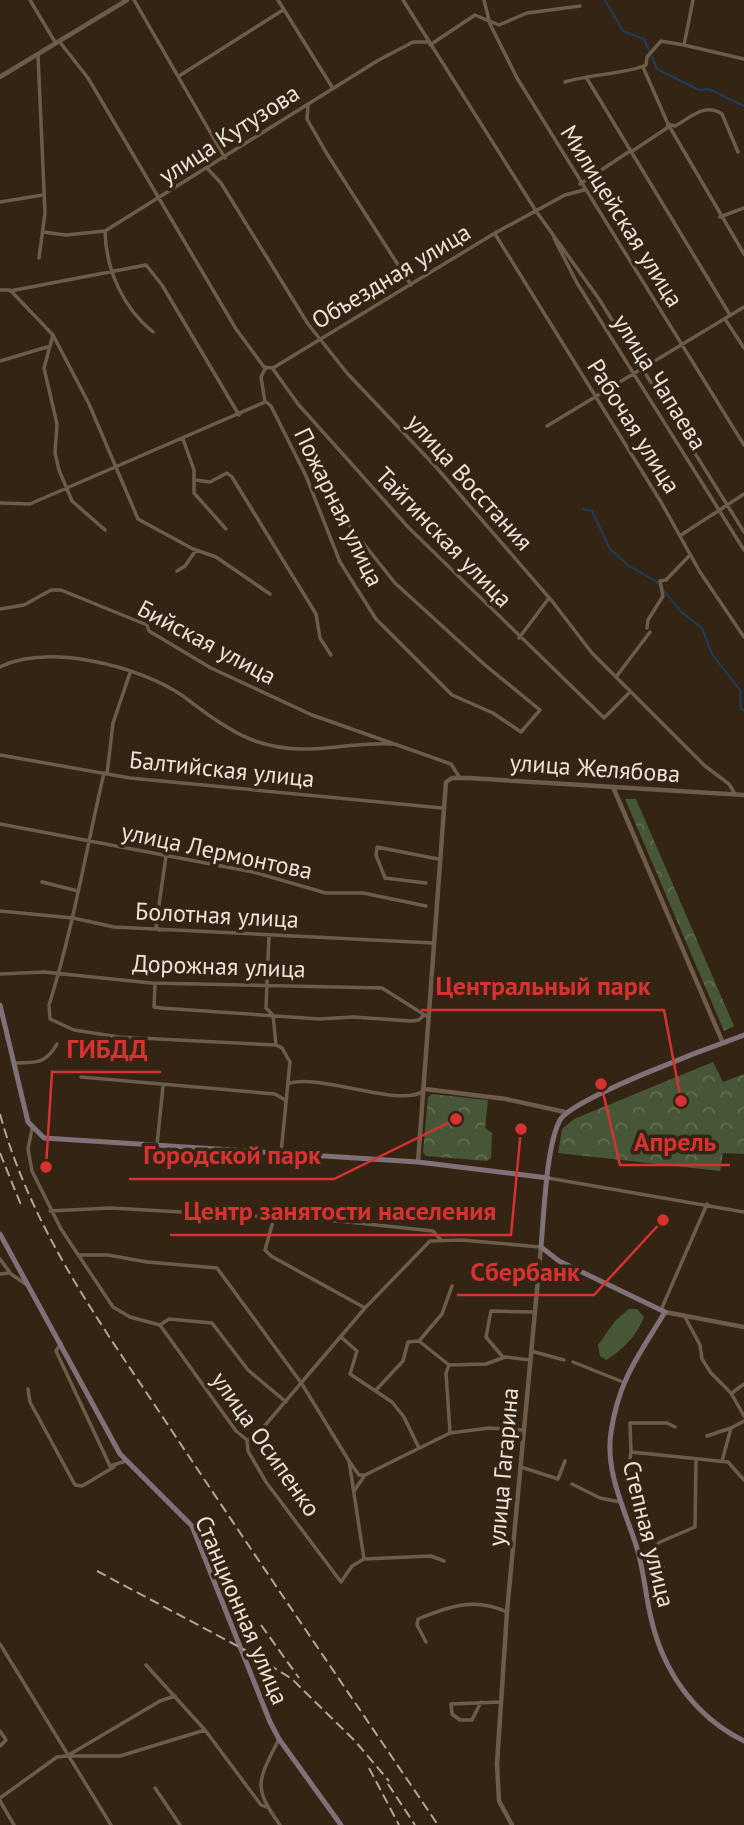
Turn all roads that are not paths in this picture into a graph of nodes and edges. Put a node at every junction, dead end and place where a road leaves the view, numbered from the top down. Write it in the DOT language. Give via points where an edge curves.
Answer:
graph roads {
  1 [pos="30,0"];
  2 [pos="127,0"];
  3 [pos="134,0"];
  4 [pos="278,0"];
  5 [pos="403,0"];
  6 [pos="484,0"];
  7 [pos="693,0"];
  8 [pos="580,6"];
  9 [pos="283,10"];
  10 [pos="490,24"];
  11 [pos="57,41"];
  12 [pos="429,43"];
  13 [pos="684,45"];
  14 [pos="38,55"];
  15 [pos="744,60"];
  16 [pos="643,67"];
  17 [pos="179,76"];
  18 [pos="0,77"];
  19 [pos="586,77"];
  20 [pos="565,82"];
  21 [pos="333,88"];
  22 [pos="308,105"];
  23 [pos="667,124"];
  24 [pos="631,152"];
  25 [pos="738,152"];
  26 [pos="225,158"];
  27 [pos="214,165"];
  28 [pos="207,168"];
  29 [pos="214,173"];
  30 [pos="580,184"];
  31 [pos="584,190"];
  32 [pos="43,195"];
  33 [pos="162,199"];
  34 [pos="0,202"];
  35 [pos="744,208"];
  36 [pos="536,211"];
  37 [pos="720,218"];
  38 [pos="550,230"];
  39 [pos="105,231"];
  40 [pos="43,232"];
  41 [pos="495,233"];
  42 [pos="744,254"];
  43 [pos="39,258"];
  44 [pos="112,270"];
  45 [pos="411,285"];
  46 [pos="0,290"];
  47 [pos="10,290"];
  48 [pos="744,307"];
  49 [pos="730,316"];
  50 [pos="725,318"];
  51 [pos="153,332"];
  52 [pos="53,335"];
  53 [pos="320,339"];
  54 [pos="681,345"];
  55 [pos="47,347"];
  56 [pos="744,348"];
  57 [pos="0,361"];
  58 [pos="265,367"];
  59 [pos="273,368"];
  60 [pos="642,369"];
  61 [pos="634,373"];
  62 [pos="596,396"];
  63 [pos="265,401"];
  64 [pos="239,415"];
  65 [pos="547,426"];
  66 [pos="183,439"];
  67 [pos="744,445"];
  68 [pos="116,468"];
  69 [pos="195,480"];
  70 [pos="68,489"];
  71 [pos="744,495"];
  72 [pos="0,503"];
  73 [pos="727,505"];
  74 [pos="719,510"];
  75 [pos="348,524"];
  76 [pos="226,529"];
  77 [pos="106,530"];
  78 [pos="744,531"];
  79 [pos="680,535"];
  80 [pos="196,550"];
  81 [pos="744,550"];
  82 [pos="690,555"];
  83 [pos="177,571"];
  84 [pos="270,594"];
  85 [pos="548,598"];
  86 [pos="0,609"];
  87 [pos="744,637"];
  88 [pos="519,638"];
  89 [pos="331,655"];
  90 [pos="0,667"];
  91 [pos="130,673"];
  92 [pos="616,677"];
  93 [pos="630,692"];
  94 [pos="398,744"];
  95 [pos="0,755"];
  96 [pos="106,774"];
  97 [pos="460,778"];
  98 [pos="613,787"];
  99 [pos="736,794"];
  100 [pos="744,795"];
  101 [pos="442,808"];
  102 [pos="0,824"];
  103 [pos="87,842"];
  104 [pos="166,856"];
  105 [pos="438,859"];
  106 [pos="42,882"];
  107 [pos="426,883"];
  108 [pos="78,891"];
  109 [pos="426,906"];
  110 [pos="0,911"];
  111 [pos="73,918"];
  112 [pos="159,930"];
  113 [pos="269,935"];
  114 [pos="433,943"];
  115 [pos="59,973"];
  116 [pos="0,974"];
  117 [pos="155,984"];
  118 [pos="266,987"];
  119 [pos="0,1006"];
  120 [pos="273,1015"];
  121 [pos="426,1016"];
  122 [pos="744,1035"];
  123 [pos="723,1043"];
  124 [pos="57,1044"];
  125 [pos="276,1045"];
  126 [pos="14,1063"];
  127 [pos="80,1077"];
  128 [pos="290,1083"];
  129 [pos="163,1086"];
  130 [pos="425,1089"];
  131 [pos="285,1100"];
  132 [pos="565,1112"];
  133 [pos="32,1129"];
  134 [pos="157,1145"];
  135 [pos="281,1153"];
  136 [pos="418,1162"];
  137 [pos="548,1178"];
  138 [pos="707,1204"];
  139 [pos="50,1211"];
  140 [pos="744,1212"];
  141 [pos="274,1218"];
  142 [pos="0,1234"];
  143 [pos="440,1239"];
  144 [pos="541,1247"];
  145 [pos="78,1255"];
  146 [pos="0,1259"];
  147 [pos="0,1274"];
  148 [pos="11,1274"];
  149 [pos="29,1286"];
  150 [pos="452,1286"];
  151 [pos="365,1308"];
  152 [pos="663,1311"];
  153 [pos="535,1312"];
  154 [pos="684,1315"];
  155 [pos="160,1325"];
  156 [pos="744,1327"];
  157 [pos="341,1337"];
  158 [pos="419,1341"];
  159 [pos="61,1343"];
  160 [pos="531,1351"];
  161 [pos="503,1357"];
  162 [pos="530,1360"];
  163 [pos="564,1360"];
  164 [pos="573,1362"];
  165 [pos="449,1365"];
  166 [pos="623,1382"];
  167 [pos="302,1384"];
  168 [pos="744,1384"];
  169 [pos="28,1389"];
  170 [pos="376,1390"];
  171 [pos="731,1393"];
  172 [pos="286,1402"];
  173 [pos="744,1418"];
  174 [pos="675,1427"];
  175 [pos="731,1428"];
  176 [pos="524,1430"];
  177 [pos="450,1433"];
  178 [pos="706,1436"];
  179 [pos="247,1440"];
  180 [pos="419,1448"];
  181 [pos="631,1452"];
  182 [pos="696,1460"];
  183 [pos="720,1460"];
  184 [pos="126,1461"];
  185 [pos="349,1461"];
  186 [pos="565,1461"];
  187 [pos="114,1467"];
  188 [pos="521,1467"];
  189 [pos="365,1475"];
  190 [pos="627,1479"];
  191 [pos="744,1480"];
  192 [pos="572,1484"];
  193 [pos="353,1493"];
  194 [pos="620,1502"];
  195 [pos="649,1552"];
  196 [pos="639,1553"];
  197 [pos="364,1559"];
  198 [pos="444,1561"];
  199 [pos="663,1567"];
  200 [pos="507,1612"];
  201 [pos="426,1642"];
  202 [pos="0,1644"];
  203 [pos="146,1665"];
  204 [pos="175,1696"];
  205 [pos="481,1702"];
  206 [pos="501,1702"];
  207 [pos="205,1730"];
  208 [pos="0,1731"];
  209 [pos="279,1740"];
  210 [pos="744,1741"];
  211 [pos="0,1746"];
  212 [pos="68,1756"];
  213 [pos="155,1788"];
  214 [pos="0,1799"];
  215 [pos="266,1807"];
  216 [pos="279,1823"];
  217 [pos="14,1825"];
  218 [pos="111,1825"];
  219 [pos="180,1825"];
  220 [pos="272,1825"];
  221 [pos="341,1825"];
  222 [pos="512,1825"];
  1 -- 11 [label="street"];
  2 -- 11 [label="street"];
  3 -- 17 [label="street"];
  4 -- 9 [label="street"];
  5 -- 12 [label="street, улица Чапаева"];
  6 -- 10 [label="street, Милицейская улица"];
  7 -- 13 [label="street"];
  8 -- 10 [label="street" via="527,13 499,25"];
  9 -- 17 [label="street"];
  9 -- 21 [label="street"];
  10 -- 12 [label="street, улица Кутузова" via="475,15"];
  10 -- 30 [label="street, Милицейская улица"];
  11 -- 14 [label="street"];
  11 -- 33 [label="street" via="88,78"];
  12 -- 21 [label="street, улица Кутузова" via="413,42"];
  12 -- 36 [label="street, улица Чапаева"];
  13 -- 15 [label="street"];
  13 -- 16 [label="street" via="661,41"];
  14 -- 18 [label="street"];
  14 -- 32 [label="street"];
  16 -- 19 [label="street"];
  16 -- 23 [label="street"];
  17 -- 26 [label="street"];
  19 -- 20 [label="street"];
  19 -- 24 [label="street"];
  21 -- 22 [label="street, улица Кутузова"];
  22 -- 26 [label="street, улица Кутузова"];
  22 -- 45 [label="street" via="307,119 327,154"];
  23 -- 24 [label="street"];
  23 -- 25 [label="street" via="675,126 698,112 717,110"];
  23 -- 37 [label="street"];
  24 -- 30 [label="street"];
  24 -- 49 [label="street"];
  26 -- 27 [label="street, улица Кутузова"];
  27 -- 28 [label="street, улица Кутузова"];
  27 -- 29 [label="street"];
  28 -- 29 [label="street, улица Восстания"];
  28 -- 33 [label="street, улица Кутузова"];
  29 -- 53 [label="street, улица Восстания"];
  30 -- 31 [label="street, Милицейская улица"];
  31 -- 36 [label="street, Объездная улица"];
  31 -- 54 [label="street, Милицейская улица"];
  32 -- 34 [label="street"];
  32 -- 40 [label="street"];
  33 -- 39 [label="street, улица Кутузова"];
  33 -- 58 [label="street" via="236,329"];
  35 -- 37 [label="street"];
  36 -- 38 [label="street, улица Чапаева"];
  36 -- 41 [label="street, Объездная улица"];
  37 -- 42 [label="street"];
  38 -- 60 [label="street, улица Чапаева"];
  38 -- 61 [label="street, улица Чапаева" via="577,283"];
  39 -- 40 [label="street, улица Кутузова"];
  39 -- 44 [label="street"];
  40 -- 43 [label="street"];
  41 -- 45 [label="street, Объездная улица"];
  41 -- 62 [label="street, Рабочая улица"];
  44 -- 47 [label="street"];
  44 -- 51 [label="street" via="128,308"];
  44 -- 64 [label="street" via="146,265 151,269"];
  45 -- 53 [label="street, Объездная улица"];
  46 -- 47 [label="street"];
  47 -- 52 [label="street"];
  48 -- 49 [label="street"];
  49 -- 50 [label="street"];
  50 -- 54 [label="street"];
  50 -- 56 [label="street"];
  52 -- 55 [label="street"];
  52 -- 68 [label="street"];
  53 -- 59 [label="street, Объездная улица"];
  53 -- 85 [label="street, улица Восстания"];
  54 -- 60 [label="street"];
  54 -- 67 [label="street, Милицейская улица"];
  55 -- 57 [label="street"];
  55 -- 70 [label="street" via="44,368 57,424 55,453"];
  58 -- 59 [label="street"];
  58 -- 63 [label="street" via="261,377"];
  59 -- 88 [label="street, Тайгинская улица" via="364,480"];
  60 -- 61 [label="street"];
  60 -- 73 [label="street, улица Чапаева"];
  61 -- 62 [label="street"];
  61 -- 74 [label="street, улица Чапаева"];
  62 -- 65 [label="street"];
  62 -- 79 [label="street, Рабочая улица"];
  63 -- 64 [label="street"];
  63 -- 75 [label="street, Пожарная улица" via="306,476 341,562 376,619 452,695 493,713 521,732 540,710 395,583"];
  64 -- 66 [label="street" via="208,424"];
  66 -- 68 [label="street"];
  66 -- 69 [label="street"];
  68 -- 70 [label="street"];
  68 -- 80 [label="street" via="138,519"];
  69 -- 76 [label="street" via="194,493"];
  69 -- 89 [label="street" via="210,482 227,473 232,477 316,614 320,638"];
  70 -- 72 [label="street" via="30,504"];
  70 -- 77 [label="street" via="72,501"];
  71 -- 73 [label="street"];
  73 -- 74 [label="street"];
  73 -- 78 [label="street, улица Чапаева"];
  74 -- 79 [label="street"];
  74 -- 81 [label="street, улица Чапаева"];
  79 -- 82 [label="street, Рабочая улица"];
  80 -- 83 [label="street"];
  80 -- 84 [label="street" via="216,557"];
  82 -- 87 [label="street, Рабочая улица"];
  82 -- 92 [label="street" via="660,581 663,596 648,620 648,630"];
  85 -- 88 [label="street"];
  85 -- 92 [label="street, улица Восстания"];
  86 -- 94 [label="street, Бийская улица" via="61,590 147,625 149,631 211,668 312,715"];
  88 -- 93 [label="street, Тайгинская улица" via="604,718"];
  90 -- 91 [label="street, Бийская улица" via="16,659 60,656"];
  91 -- 94 [label="street, Бийская улица" via="183,697 255,741 295,751"];
  91 -- 96 [label="street" via="113,723"];
  92 -- 93 [label="street, улица Восстания"];
  93 -- 99 [label="street, улица Восстания"];
  94 -- 97 [label="street, Бийская улица" via="451,764"];
  95 -- 96 [label="street, Балтийская улица"];
  96 -- 101 [label="street, Балтийская улица"];
  96 -- 103 [label="street"];
  97 -- 98 [label="street, улица Желябова"];
  97 -- 101 [label="street, улица Желябова" via="446,782"];
  98 -- 99 [label="street, улица Желябова"];
  98 -- 123 [label="street"];
  99 -- 100 [label="street, улица Желябова"];
  101 -- 105 [label="street"];
  102 -- 103 [label="street, улица Лермонтова"];
  103 -- 104 [label="street, улица Лермонтова"];
  103 -- 108 [label="street"];
  104 -- 109 [label="street, улица Лермонтова" via="253,872 326,893 363,892"];
  104 -- 112 [label="street"];
  105 -- 107 [label="street" via="377,847 385,878"];
  105 -- 114 [label="street"];
  106 -- 108 [label="street"];
  108 -- 111 [label="street"];
  110 -- 111 [label="street, Болотная улица"];
  111 -- 112 [label="street, Болотная улица"];
  111 -- 115 [label="street"];
  112 -- 113 [label="street, Болотная улица"];
  113 -- 114 [label="street, Болотная улица"];
  113 -- 118 [label="street"];
  114 -- 121 [label="street"];
  115 -- 116 [label="street, Дорожная улица"];
  115 -- 117 [label="street, Дорожная улица"];
  115 -- 125 [label="street" via="49,1005 50,1019 74,1030 119,1037"];
  117 -- 118 [label="street, Дорожная улица"];
  117 -- 120 [label="street" via="154,1007"];
  118 -- 120 [label="street" via="266,1008"];
  118 -- 121 [label="street, Дорожная улица" via="382,988"];
  119 -- 126 [label="main road"];
  120 -- 121 [label="street" via="411,1021"];
  120 -- 125 [label="street"];
  121 -- 130 [label="street"];
  122 -- 123 [label="main road"];
  123 -- 132 [label="main road"];
  124 -- 126 [label="street" via="50,1058 39,1063"];
  125 -- 128 [label="street" via="290,1062"];
  126 -- 133 [label="main road"];
  127 -- 129 [label="street"];
  128 -- 130 [label="street" via="338,1084 406,1096"];
  128 -- 131 [label="street"];
  129 -- 131 [label="street" via="275,1094"];
  129 -- 134 [label="street"];
  130 -- 132 [label="street" via="506,1098"];
  130 -- 136 [label="street"];
  131 -- 135 [label="street"];
  132 -- 137 [label="main road, улица Гагарина"];
  133 -- 134 [label="main road" via="44,1138"];
  133 -- 139 [label="street" via="28,1149 32,1171"];
  134 -- 135 [label="main road"];
  135 -- 136 [label="main road"];
  136 -- 137 [label="main road"];
  137 -- 138 [label="street"];
  137 -- 144 [label="main road, улица Гагарина"];
  138 -- 140 [label="street"];
  138 -- 152 [label="street"];
  139 -- 141 [label="street" via="111,1208"];
  139 -- 145 [label="street"];
  141 -- 143 [label="street" via="416,1228 433,1231"];
  141 -- 151 [label="street" via="265,1250 271,1256"];
  142 -- 149 [label="main road, Станционная улица"];
  143 -- 144 [label="street"];
  143 -- 151 [label="street" via="417,1251"];
  144 -- 152 [label="main road" via="559,1261"];
  144 -- 153 [label="street, улица Гагарина"];
  145 -- 155 [label="street" via="113,1307"];
  145 -- 167 [label="street" via="218,1268"];
  146 -- 148 [label="street"];
  147 -- 148 [label="street"];
  148 -- 149 [label="street"];
  149 -- 159 [label="main road, Станционная улица"];
  150 -- 158 [label="street" via="442,1314"];
  151 -- 157 [label="street"];
  152 -- 154 [label="street"];
  152 -- 166 [label="main road, Степная улица"];
  153 -- 160 [label="street, улица Гагарина"];
  153 -- 161 [label="street" via="489,1313 486,1337"];
  154 -- 156 [label="street"];
  154 -- 171 [label="street" via="697,1337 702,1359"];
  155 -- 172 [label="street, улица Осипенко" via="169,1319 212,1323 248,1370"];
  155 -- 179 [label="street, улица Осипенко" via="236,1432"];
  157 -- 167 [label="street"];
  157 -- 170 [label="street" via="357,1351 350,1374"];
  158 -- 165 [label="street"];
  158 -- 170 [label="street" via="408,1342 403,1361"];
  159 -- 184 [label="main road, Станционная улица"];
  159 -- 187 [label="street" via="56,1351"];
  160 -- 162 [label="street, улица Гагарина"];
  160 -- 163 [label="street"];
  161 -- 162 [label="street"];
  161 -- 165 [label="street" via="486,1364"];
  162 -- 176 [label="street, улица Гагарина"];
  164 -- 166 [label="street"];
  165 -- 177 [label="street"];
  166 -- 194 [label="main road, Степная улица" via="610,1436"];
  167 -- 172 [label="street"];
  167 -- 185 [label="street"];
  168 -- 171 [label="street"];
  169 -- 187 [label="street" via="30,1402 75,1485 82,1486"];
  170 -- 180 [label="street" via="404,1417"];
  171 -- 173 [label="street"];
  172 -- 179 [label="street"];
  173 -- 175 [label="street"];
  174 -- 181 [label="street" via="630,1423"];
  175 -- 178 [label="street"];
  175 -- 183 [label="street"];
  176 -- 177 [label="street"];
  176 -- 188 [label="street, улица Гагарина"];
  177 -- 180 [label="street"];
  179 -- 197 [label="street, улица Осипенко" via="248,1451 266,1482 341,1582 352,1566"];
  180 -- 189 [label="street"];
  181 -- 182 [label="street"];
  181 -- 190 [label="street"];
  182 -- 183 [label="street"];
  182 -- 195 [label="street" via="695,1527 660,1542"];
  183 -- 191 [label="street" via="735,1466"];
  184 -- 187 [label="street"];
  184 -- 209 [label="main road, Станционная улица" via="192,1526 258,1698"];
  185 -- 189 [label="street" via="359,1475"];
  185 -- 193 [label="street"];
  186 -- 188 [label="street" via="558,1479"];
  188 -- 200 [label="street, улица Гагарина"];
  189 -- 193 [label="street"];
  192 -- 194 [label="street"];
  193 -- 197 [label="street"];
  194 -- 196 [label="main road, Степная улица"];
  195 -- 196 [label="street"];
  195 -- 199 [label="street"];
  196 -- 210 [label="main road, Степная улица" via="650,1616 675,1680 700,1710"];
  197 -- 198 [label="street" via="431,1556"];
  200 -- 201 [label="street" via="483,1602 441,1609 418,1619"];
  200 -- 206 [label="street, улица Гагарина"];
  202 -- 212 [label="street"];
  203 -- 204 [label="street"];
  204 -- 207 [label="street"];
  204 -- 212 [label="street"];
  205 -- 205 [label="street" via="451,1704 452,1714 472,1720"];
  205 -- 206 [label="street"];
  206 -- 222 [label="street, улица Гагарина" via="497,1788"];
  207 -- 212 [label="street" via="120,1756"];
  207 -- 215 [label="street"];
  208 -- 211 [label="street" via="6,1740"];
  209 -- 215 [label="street" via="260,1782"];
  209 -- 221 [label="main road, Станционная улица"];
  212 -- 214 [label="street" via="57,1757"];
  212 -- 218 [label="street"];
  213 -- 219 [label="street"];
  214 -- 217 [label="street"];
  215 -- 216 [label="street"];
  216 -- 220 [label="street"];
}
